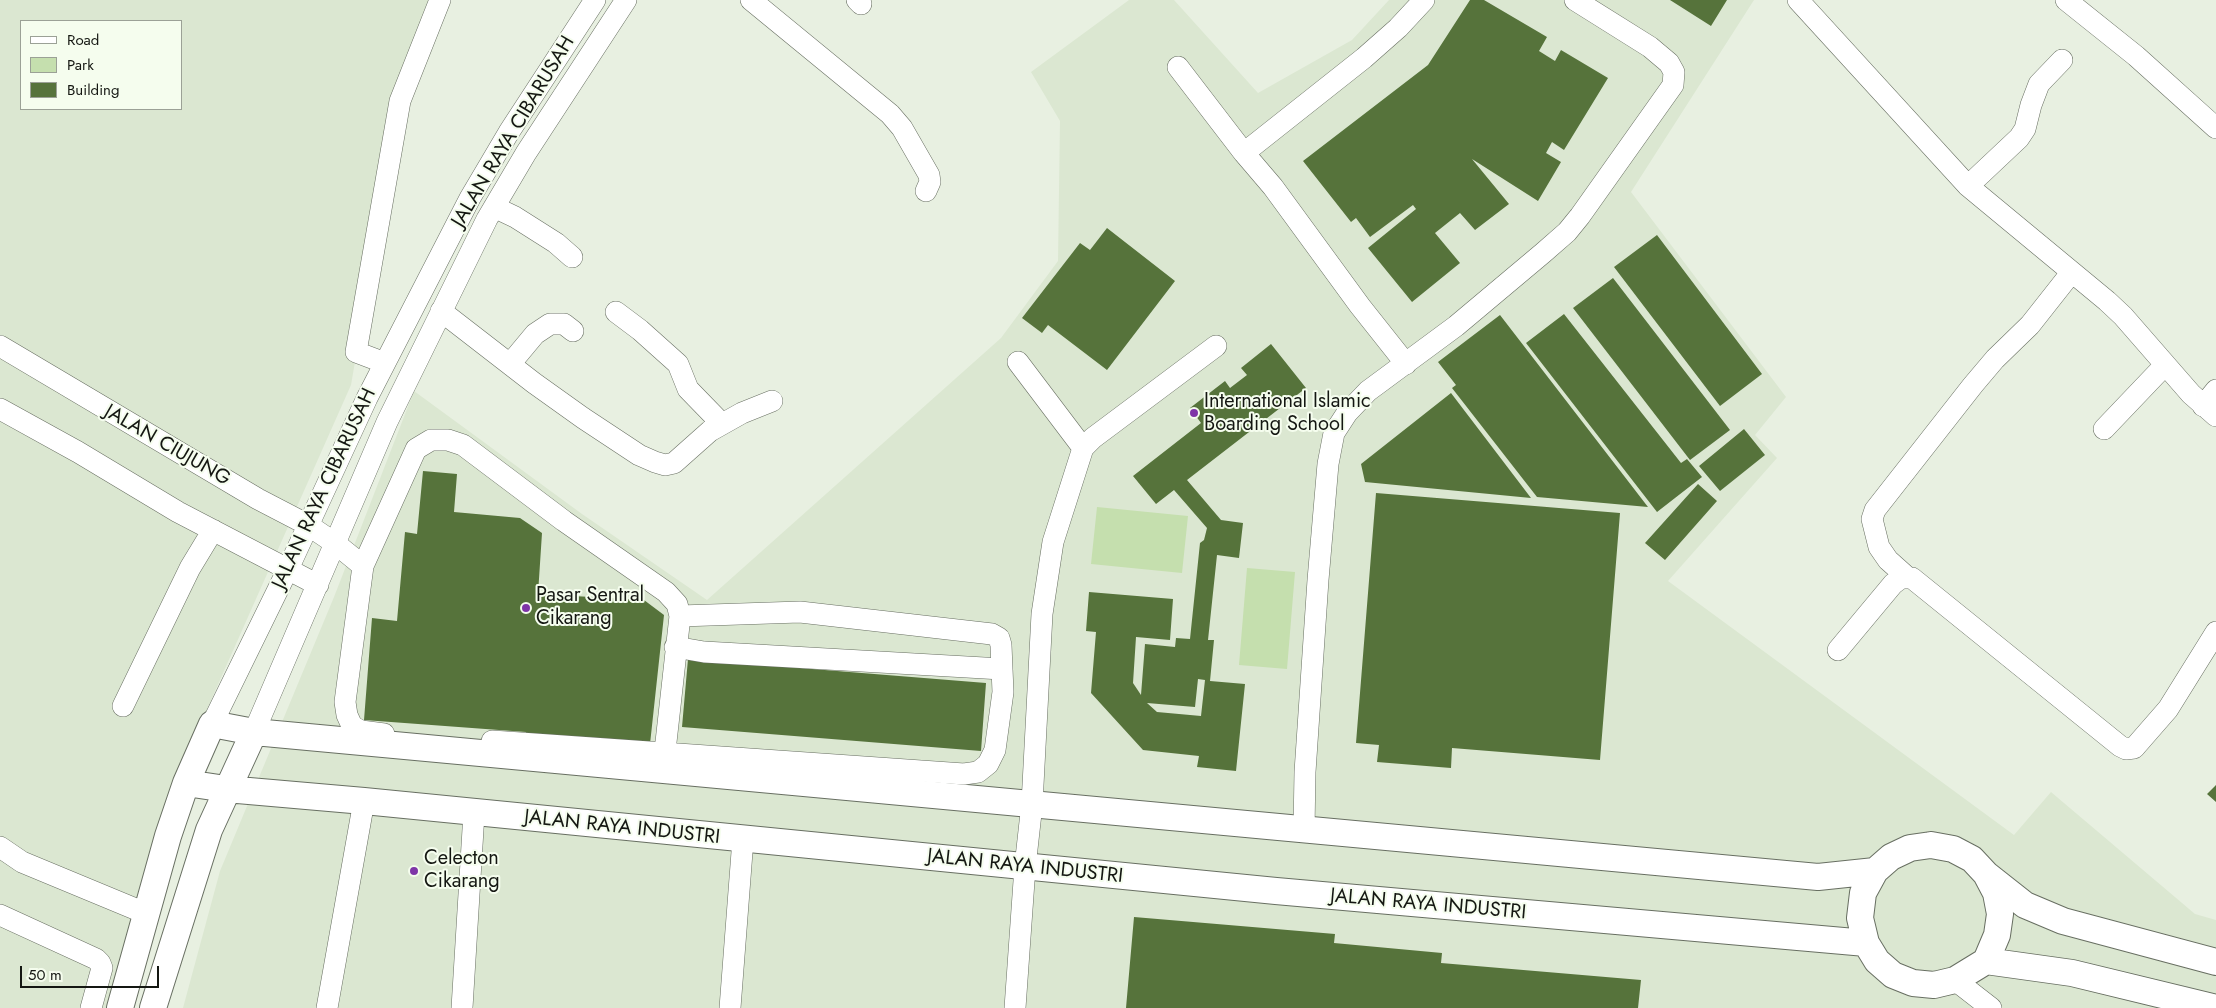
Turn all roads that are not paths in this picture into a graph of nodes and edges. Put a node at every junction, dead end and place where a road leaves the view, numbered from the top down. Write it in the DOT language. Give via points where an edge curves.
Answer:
graph roads {
  1 [pos="440,0"];
  2 [pos="595,0"];
  3 [pos="626,0"];
  4 [pos="751,0"];
  5 [pos="1424,0"];
  6 [pos="1575,0"];
  7 [pos="1798,0"];
  8 [pos="2066,0"];
  9 [pos="2062,60"];
  10 [pos="1178,66"];
  11 [pos="2216,128"];
  12 [pos="1244,153"];
  13 [pos="1968,186"];
  14 [pos="926,191"];
  15 [pos="494,207"];
  16 [pos="572,257"];
  17 [pos="2071,273"];
  18 [pos="441,311"];
  19 [pos="616,312"];
  20 [pos="573,331"];
  21 [pos="0,346"];
  22 [pos="1216,346"];
  23 [pos="1018,362"];
  24 [pos="385,364"];
  25 [pos="510,364"];
  26 [pos="1406,364"];
  27 [pos="2165,365"];
  28 [pos="772,401"];
  29 [pos="2212,404"];
  30 [pos="0,409"];
  31 [pos="722,424"];
  32 [pos="2104,429"];
  33 [pos="1083,448"];
  34 [pos="308,525"];
  35 [pos="213,530"];
  36 [pos="336,544"];
  37 [pos="363,566"];
  38 [pos="288,569"];
  39 [pos="1907,577"];
  40 [pos="318,585"];
  41 [pos="680,616"];
  42 [pos="2216,632"];
  43 [pos="675,647"];
  44 [pos="1838,650"];
  45 [pos="1002,669"];
  46 [pos="123,706"];
  47 [pos="212,724"];
  48 [pos="254,732"];
  49 [pos="664,761"];
  50 [pos="186,783"];
  51 [pos="226,789"];
  52 [pos="364,801"];
  53 [pos="1032,804"];
  54 [pos="474,813"];
  55 [pos="1304,829"];
  56 [pos="744,839"];
  57 [pos="0,847"];
  58 [pos="1025,867"];
  59 [pos="1875,871"];
  60 [pos="1986,874"];
  61 [pos="144,913"];
  62 [pos="0,915"];
  63 [pos="1866,943"];
  64 [pos="1986,961"];
  65 [pos="2216,962"];
  66 [pos="1955,980"];
  67 [pos="91,1008"];
  68 [pos="120,1008"];
  69 [pos="153,1008"];
  70 [pos="327,1008"];
  71 [pos="462,1008"];
  72 [pos="730,1008"];
  73 [pos="1015,1008"];
  74 [pos="1991,1008"];
  75 [pos="2216,1008"];
  1 -- 24 [label="street" via="400,101 356,352"];
  2 -- 24 [label="street, JALAN RAYA CIBARUSAH" via="470,198"];
  3 -- 15 [label="street, JALAN RAYA CIBARUSAH"];
  4 -- 14 [label="street" via="890,114 902,128 929,175"];
  5 -- 12 [label="street" via="1364,58"];
  6 -- 26 [label="street" via="1650,47 1669,63 1674,72 1672,85 1567,232"];
  7 -- 13 [label="street"];
  8 -- 11 [label="street" via="2136,56"];
  9 -- 13 [label="street" via="2039,84 2019,138"];
  10 -- 12 [label="street"];
  12 -- 26 [label="street"];
  13 -- 17 [label="street"];
  15 -- 16 [label="street" via="556,243"];
  15 -- 18 [label="street, JALAN RAYA CIBARUSAH"];
  17 -- 27 [label="street" via="2122,316"];
  17 -- 39 [label="street" via="2030,325 1973,384 1875,510 1872,518 1880,547 1888,560"];
  18 -- 25 [label="street"];
  18 -- 36 [label="street, JALAN RAYA CIBARUSAH" via="387,422"];
  19 -- 31 [label="street" via="678,364 688,389"];
  20 -- 25 [label="street" via="564,324 550,324 535,334"];
  21 -- 34 [label="street, JALAN CIUJUNG" via="258,499"];
  22 -- 33 [label="street"];
  23 -- 33 [label="street"];
  24 -- 34 [label="street, JALAN RAYA CIBARUSAH"];
  25 -- 31 [label="street" via="583,418 655,462 674,463"];
  26 -- 55 [label="street" via="1353,405 1334,433 1328,464 1318,580"];
  27 -- 29 [label="street"];
  27 -- 32 [label="street"];
  28 -- 31 [label="street"];
  30 -- 35 [label="street"];
  33 -- 53 [label="street" via="1048,565 1042,614"];
  34 -- 36 [label="street, JALAN CIUJUNG"];
  34 -- 38 [label="street, JALAN RAYA CIBARUSAH"];
  35 -- 38 [label="street"];
  35 -- 46 [label="street" via="190,568"];
  36 -- 37 [label="street, JALAN CIUJUNG"];
  36 -- 40 [label="street, JALAN RAYA CIBARUSAH"];
  37 -- 41 [label="street" via="416,449 431,440 448,440 463,446 666,592 677,604"];
  37 -- 49 [label="street" via="345,702 352,726 371,733"];
  38 -- 40 [label="street"];
  38 -- 47 [label="street, JALAN RAYA CIBARUSAH"];
  39 -- 42 [label="street" via="2126,749 2134,748 2168,709"];
  39 -- 44 [label="street" via="1893,584"];
  40 -- 48 [label="street, JALAN RAYA CIBARUSAH"];
  41 -- 43 [label="street"];
  41 -- 45 [label="street" via="800,612 992,634 999,638 1001,644"];
  43 -- 45 [label="street" via="704,652"];
  43 -- 49 [label="street"];
  45 -- 49 [label="street" via="995,750 988,764 978,772"];
  47 -- 48 [label="main road"];
  47 -- 50 [label="main road, JALAN RAYA CIBARUSAH"];
  48 -- 49 [label="main road"];
  48 -- 51 [label="main road, JALAN RAYA CIBARUSAH"];
  49 -- 53 [label="main road"];
  50 -- 51 [label="main road, JALAN RAYA INDUSTRI"];
  50 -- 61 [label="main road, JALAN RAYA CIBARUSAH"];
  51 -- 52 [label="main road, JALAN RAYA INDUSTRI"];
  51 -- 69 [label="main road, JALAN RAYA CIBARUSAH" via="209,830"];
  52 -- 54 [label="main road, JALAN RAYA INDUSTRI"];
  52 -- 70 [label="street"];
  53 -- 55 [label="main road"];
  53 -- 58 [label="street"];
  54 -- 56 [label="main road, JALAN RAYA INDUSTRI"];
  54 -- 71 [label="street"];
  55 -- 59 [label="main road" via="1818,877"];
  56 -- 58 [label="main road, JALAN RAYA INDUSTRI"];
  56 -- 72 [label="street"];
  57 -- 61 [label="street" via="22,862"];
  58 -- 63 [label="main road, JALAN RAYA INDUSTRI"];
  58 -- 73 [label="street"];
  59 -- 60 [label="main road" via="1891,857 1910,848 1932,845 1953,849 1972,859"];
  59 -- 63 [label="main road" via="1863,893 1860,918"];
  60 -- 64 [label="main road" via="1996,893 2000,914 1997,935"];
  60 -- 65 [label="main road" via="2026,905 2063,921"];
  61 -- 68 [label="main road, JALAN RAYA CIBARUSAH"];
  62 -- 67 [label="street" via="100,963 102,968"];
  63 -- 66 [label="main road" via="1877,961 1900,978 1934,985"];
  64 -- 66 [label="main road"];
  64 -- 75 [label="main road" via="2072,973"];
  66 -- 74 [label="street"];
}
